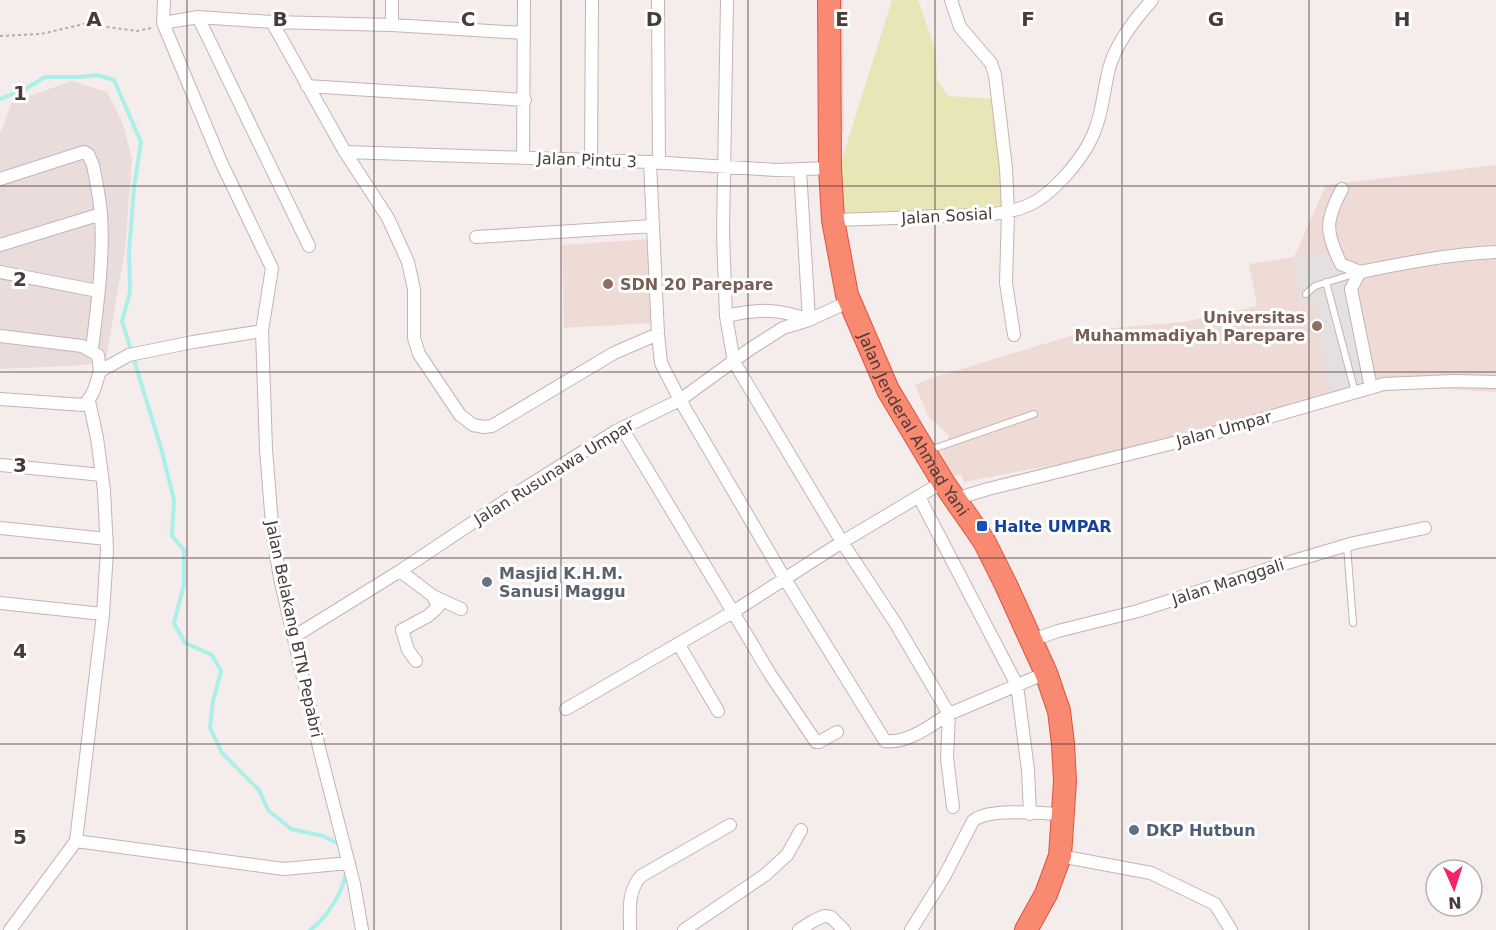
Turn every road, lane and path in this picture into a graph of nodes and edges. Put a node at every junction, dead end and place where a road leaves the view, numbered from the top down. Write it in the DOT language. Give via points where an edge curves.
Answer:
graph roads {
  1 [pos="164,0"];
  2 [pos="392,0"];
  3 [pos="525,0"];
  4 [pos="592,0"];
  5 [pos="658,0"];
  6 [pos="728,0"];
  7 [pos="829,0"];
  8 [pos="951,0"];
  9 [pos="1152,0"];
  10 [pos="1140,5"];
  11 [pos="198,17"];
  12 [pos="272,22"];
  13 [pos="163,23"];
  14 [pos="392,25"];
  15 [pos="524,33"];
  16 [pos="0,36"];
  17 [pos="307,86"];
  18 [pos="525,100"];
  19 [pos="345,152"];
  20 [pos="524,158"];
  21 [pos="591,162"];
  22 [pos="654,163"];
  23 [pos="724,168"];
  24 [pos="830,168"];
  25 [pos="800,169"];
  26 [pos="0,179"];
  27 [pos="1342,189"];
  28 [pos="1008,212"];
  29 [pos="101,214"];
  30 [pos="833,220"];
  31 [pos="653,226"];
  32 [pos="476,237"];
  33 [pos="0,245"];
  34 [pos="309,246"];
  35 [pos="1496,252"];
  36 [pos="0,272"];
  37 [pos="1360,272"];
  38 [pos="1326,282"];
  39 [pos="98,291"];
  40 [pos="1306,294"];
  41 [pos="850,301"];
  42 [pos="726,316"];
  43 [pos="809,320"];
  44 [pos="262,332"];
  45 [pos="658,334"];
  46 [pos="1014,335"];
  47 [pos="0,336"];
  48 [pos="92,350"];
  49 [pos="734,362"];
  50 [pos="104,369"];
  51 [pos="1496,382"];
  52 [pos="1371,388"];
  53 [pos="1355,393"];
  54 [pos="0,399"];
  55 [pos="681,400"];
  56 [pos="89,401"];
  57 [pos="1034,414"];
  58 [pos="622,428"];
  59 [pos="924,451"];
  60 [pos="0,465"];
  61 [pos="102,475"];
  62 [pos="949,491"];
  63 [pos="919,497"];
  64 [pos="0,528"];
  65 [pos="1425,528"];
  66 [pos="107,539"];
  67 [pos="842,542"];
  68 [pos="1347,545"];
  69 [pos="400,572"];
  70 [pos="785,579"];
  71 [pos="433,596"];
  72 [pos="0,603"];
  73 [pos="461,609"];
  74 [pos="733,612"];
  75 [pos="103,614"];
  76 [pos="1353,623"];
  77 [pos="295,636"];
  78 [pos="1032,640"];
  79 [pos="679,645"];
  80 [pos="416,661"];
  81 [pos="1046,673"];
  82 [pos="1017,685"];
  83 [pos="566,709"];
  84 [pos="718,711"];
  85 [pos="949,714"];
  86 [pos="837,732"];
  87 [pos="953,807"];
  88 [pos="1030,814"];
  89 [pos="1063,814"];
  90 [pos="730,825"];
  91 [pos="801,830"];
  92 [pos="76,841"];
  93 [pos="1060,856"];
  94 [pos="349,863"];
  95 [pos="10,930"];
  96 [pos="362,930"];
  97 [pos="630,930"];
  98 [pos="684,930"];
  99 [pos="799,930"];
  100 [pos="844,930"];
  101 [pos="911,930"];
  102 [pos="1026,930"];
  103 [pos="1231,930"];
  1 -- 13 [label="street"];
  2 -- 14 [label="street"];
  3 -- 15 [label="street"];
  4 -- 21 [label="street"];
  5 -- 22 [label="street"];
  6 -- 23 [label="street"];
  7 -- 24 [label="highway, Jalan Jenderal Ahmad Yani"];
  8 -- 28 [label="street" via="960,27 991,63 995,75"];
  9 -- 10 [label="street, Jalan Sosial"];
  10 -- 28 [label="street, Jalan Sosial" via="1109,67 1095,130 1077,161 1042,197"];
  11 -- 12 [label="street"];
  11 -- 13 [label="street"];
  11 -- 34 [label="street"];
  12 -- 14 [label="street"];
  12 -- 17 [label="street"];
  13 -- 16 [label="path" via="137,31 84,24 41,34"];
  13 -- 44 [label="street, Jalan Belakang BTN Pepabri" via="221,162 272,268"];
  14 -- 15 [label="street"];
  15 -- 18 [label="street"];
  17 -- 18 [label="street"];
  17 -- 19 [label="street"];
  18 -- 20 [label="street"];
  19 -- 20 [label="street, Jalan Pintu 3"];
  19 -- 45 [label="street" via="388,218 408,262 414,289 414,338 419,354 460,415 473,425 492,426 614,353"];
  20 -- 21 [label="street, Jalan Pintu 3"];
  21 -- 22 [label="street, Jalan Pintu 3"];
  22 -- 23 [label="street, Jalan Pintu 3"];
  22 -- 31 [label="street"];
  23 -- 25 [label="street, Jalan Pintu 3"];
  23 -- 42 [label="street"];
  24 -- 25 [label="street, Jalan Pintu 3"];
  24 -- 30 [label="highway, Jalan Jenderal Ahmad Yani"];
  25 -- 43 [label="street"];
  26 -- 29 [label="street" via="84,152 93,165"];
  27 -- 37 [label="street" via="1332,209 1329,239 1341,264"];
  28 -- 30 [label="street, Jalan Sosial"];
  28 -- 46 [label="street" via="1006,284"];
  29 -- 33 [label="street"];
  29 -- 39 [label="street"];
  30 -- 41 [label="highway, Jalan Jenderal Ahmad Yani"];
  31 -- 32 [label="street"];
  31 -- 45 [label="street"];
  35 -- 37 [label="street"];
  36 -- 39 [label="street"];
  37 -- 38 [label="lane"];
  37 -- 52 [label="street" via="1351,289"];
  38 -- 40 [label="lane"];
  38 -- 53 [label="lane"];
  39 -- 48 [label="street"];
  41 -- 43 [label="street, Jalan Rusunawa Umpar"];
  41 -- 59 [label="highway, Jalan Jenderal Ahmad Yani" via="888,390"];
  42 -- 43 [label="street" via="764,310 783,311"];
  42 -- 49 [label="street"];
  43 -- 49 [label="street, Jalan Rusunawa Umpar" via="783,328"];
  44 -- 50 [label="street" via="129,355"];
  44 -- 77 [label="street, Jalan Belakang BTN Pepabri" via="270,509 280,578"];
  45 -- 55 [label="street" via="661,363"];
  47 -- 48 [label="street"];
  48 -- 50 [label="street"];
  49 -- 55 [label="street, Jalan Rusunawa Umpar"];
  49 -- 67 [label="street"];
  50 -- 56 [label="street"];
  51 -- 52 [label="street, Jalan Umpar" via="1420,382"];
  52 -- 53 [label="street, Jalan Umpar"];
  53 -- 62 [label="street, Jalan Umpar" via="988,489"];
  54 -- 56 [label="street" via="78,405"];
  55 -- 58 [label="street, Jalan Rusunawa Umpar"];
  55 -- 70 [label="street"];
  56 -- 61 [label="street"];
  57 -- 59 [label="lane"];
  58 -- 69 [label="street, Jalan Rusunawa Umpar"];
  58 -- 74 [label="street"];
  59 -- 62 [label="highway, Jalan Jenderal Ahmad Yani"];
  60 -- 61 [label="street"];
  61 -- 66 [label="street"];
  62 -- 63 [label="street, Jalan Umpar"];
  62 -- 78 [label="highway, Jalan Jenderal Ahmad Yani" via="984,541"];
  63 -- 67 [label="street, Jalan Umpar"];
  63 -- 82 [label="street"];
  64 -- 66 [label="street"];
  65 -- 68 [label="street, Jalan Manggali"];
  66 -- 75 [label="street"];
  67 -- 70 [label="street, Jalan Umpar"];
  67 -- 85 [label="street"];
  68 -- 76 [label="lane"];
  68 -- 78 [label="street, Jalan Manggali"];
  69 -- 71 [label="street"];
  69 -- 77 [label="street, Jalan Rusunawa Umpar"];
  70 -- 74 [label="street, Jalan Umpar"];
  70 -- 85 [label="street" via="885,741 896,743 908,738"];
  71 -- 73 [label="street"];
  71 -- 80 [label="street" via="438,607 402,630"];
  72 -- 75 [label="street"];
  74 -- 79 [label="street, Jalan Umpar"];
  74 -- 86 [label="street" via="816,741"];
  75 -- 92 [label="street"];
  77 -- 94 [label="street, Jalan Belakang BTN Pepabri"];
  78 -- 81 [label="highway, Jalan Jenderal Ahmad Yani"];
  79 -- 83 [label="street, Jalan Umpar"];
  79 -- 84 [label="street"];
  81 -- 82 [label="street"];
  81 -- 89 [label="highway, Jalan Jenderal Ahmad Yani" via="1059,711 1064,744"];
  82 -- 85 [label="street"];
  82 -- 88 [label="street"];
  85 -- 87 [label="street" via="947,758"];
  88 -- 89 [label="street"];
  88 -- 101 [label="street" via="991,813 973,821"];
  89 -- 93 [label="highway, Jalan Jenderal Ahmad Yani"];
  90 -- 97 [label="street" via="641,876 630,898"];
  91 -- 98 [label="street" via="787,855 765,875"];
  92 -- 94 [label="street" via="284,869"];
  92 -- 95 [label="street"];
  93 -- 102 [label="highway, Jalan Jenderal Ahmad Yani" via="1046,894"];
  93 -- 103 [label="street" via="1151,873 1215,904"];
  94 -- 96 [label="street, Jalan Belakang BTN Pepabri"];
  99 -- 100 [label="street" via="831,916"];
}
